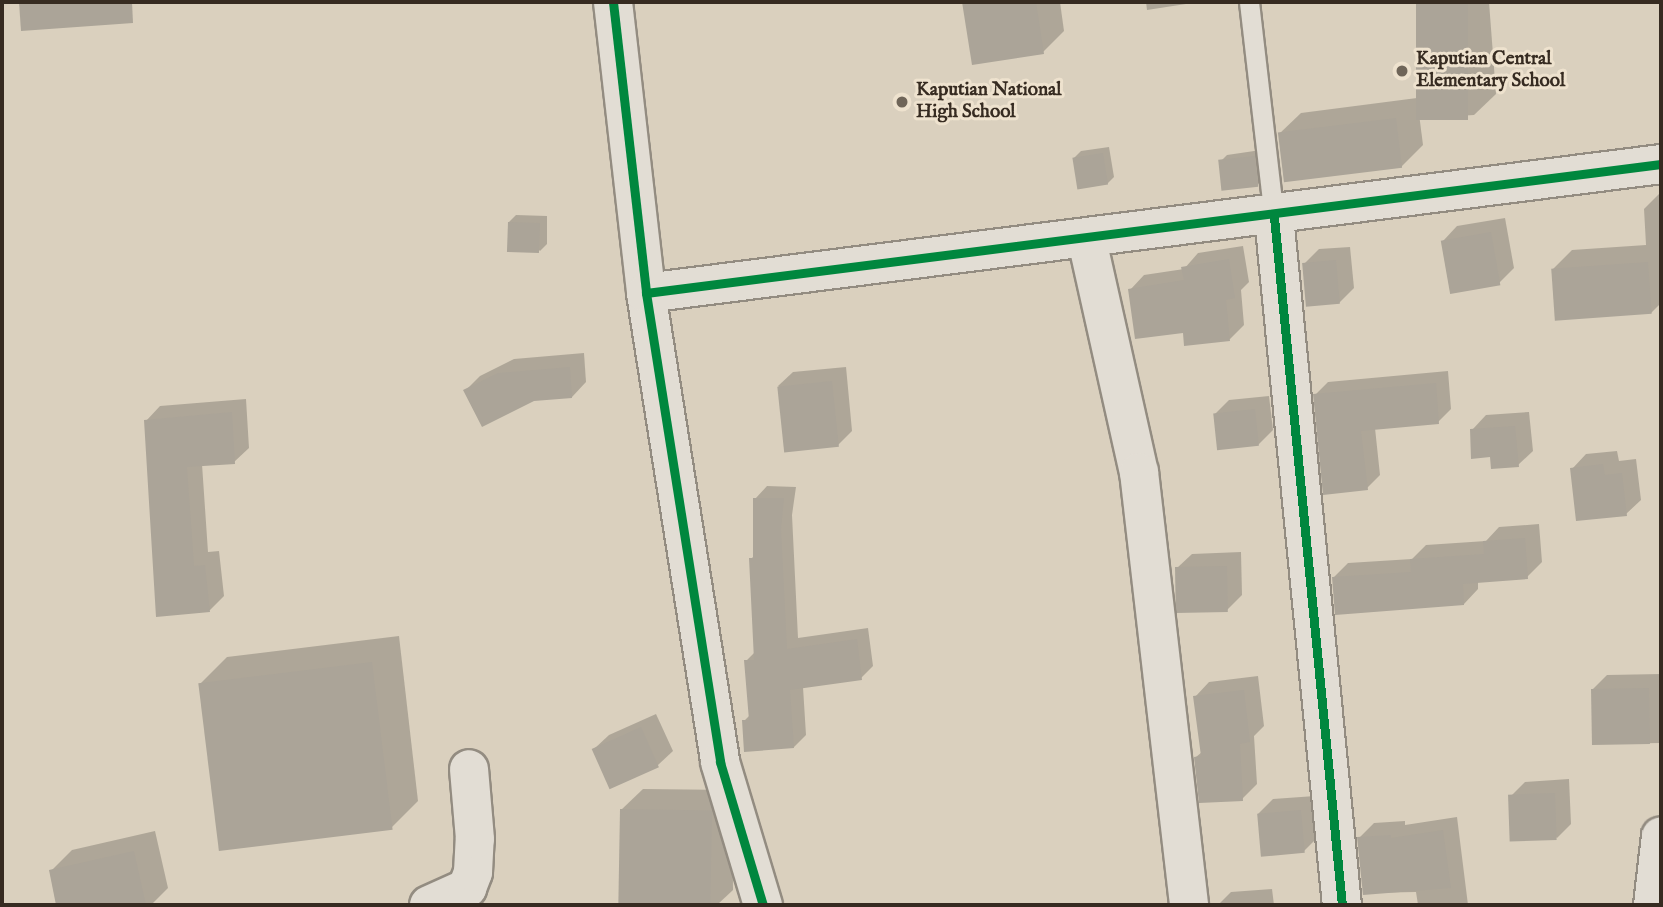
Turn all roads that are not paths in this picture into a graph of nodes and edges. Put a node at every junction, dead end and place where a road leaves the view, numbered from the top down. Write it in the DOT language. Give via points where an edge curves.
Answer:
graph roads {
  1 [pos="613,2"];
  2 [pos="1249,2"];
  3 [pos="1661,164"];
  4 [pos="1274,217"];
  5 [pos="1087,240"];
  6 [pos="646,293"];
  7 [pos="469,769"];
  8 [pos="1661,836"];
  9 [pos="429,905"];
  10 [pos="763,905"];
  11 [pos="1189,905"];
  12 [pos="1342,905"];
  13 [pos="1653,905"];
  1 -- 6 [label="street"];
  2 -- 4 [label="lane"];
  3 -- 4 [label="street"];
  4 -- 5 [label="street"];
  4 -- 12 [label="street"];
  5 -- 6 [label="street"];
  5 -- 11 [label="street" via="1139,472"];
  6 -- 10 [label="street" via="720,762"];
  7 -- 9 [label="street" via="473,872 467,888"];
  8 -- 13 [label="street"];
}
